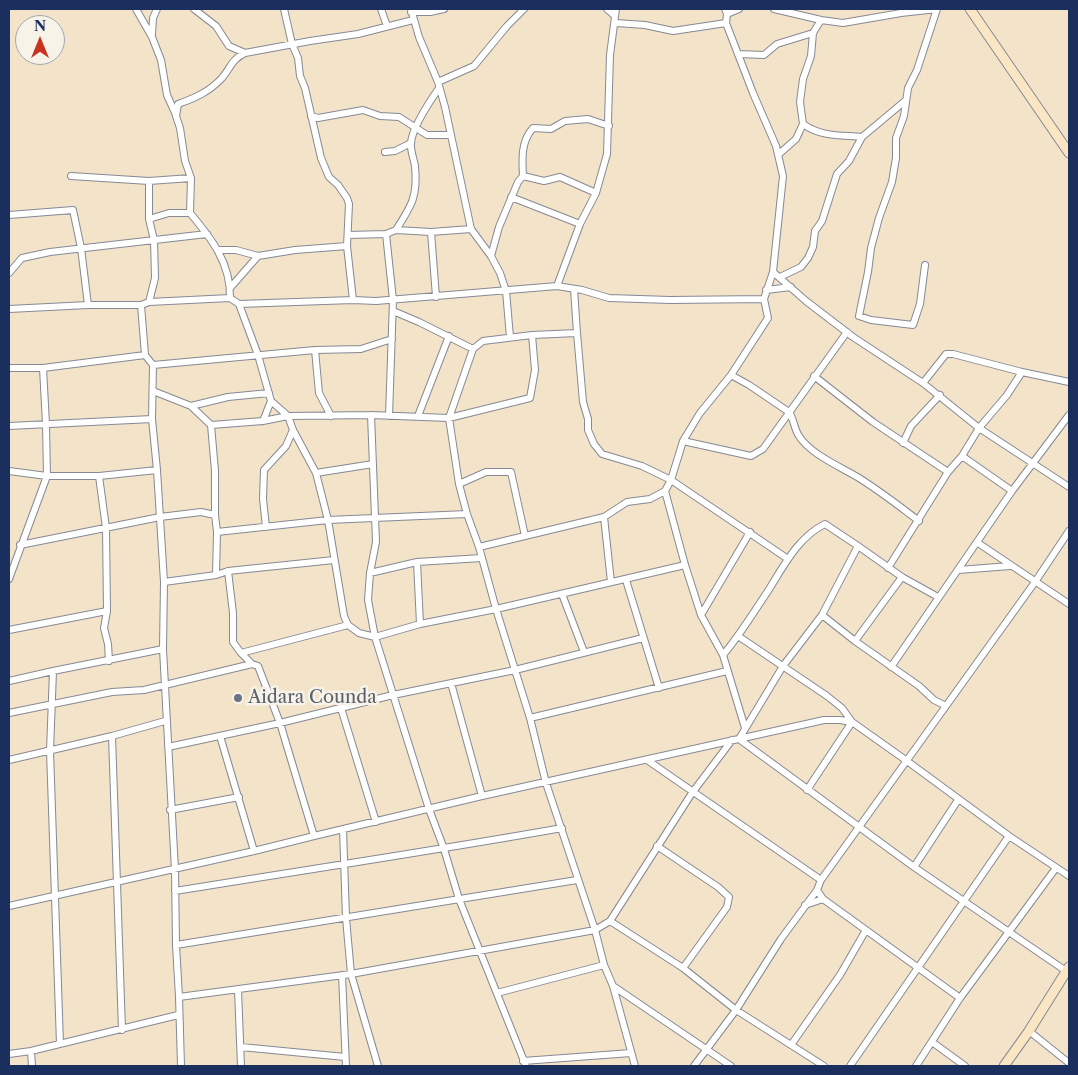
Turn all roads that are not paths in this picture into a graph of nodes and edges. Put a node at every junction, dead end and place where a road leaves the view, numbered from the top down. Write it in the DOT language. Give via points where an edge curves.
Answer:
graph roads {
  1 [pos="136,9"];
  2 [pos="157,9"];
  3 [pos="194,9"];
  4 [pos="284,9"];
  5 [pos="381,9"];
  6 [pos="444,9"];
  7 [pos="524,9"];
  8 [pos="607,9"];
  9 [pos="740,9"];
  10 [pos="774,9"];
  11 [pos="937,9"];
  12 [pos="970,9"];
  13 [pos="411,10"];
  14 [pos="726,12"];
  15 [pos="616,16"];
  16 [pos="413,20"];
  17 [pos="821,20"];
  18 [pos="726,23"];
  19 [pos="388,26"];
  20 [pos="813,33"];
  21 [pos="152,36"];
  22 [pos="292,44"];
  23 [pos="246,53"];
  24 [pos="738,54"];
  25 [pos="438,85"];
  26 [pos="905,101"];
  27 [pos="176,116"];
  28 [pos="311,116"];
  29 [pos="803,124"];
  30 [pos="609,126"];
  31 [pos="416,129"];
  32 [pos="451,135"];
  33 [pos="862,137"];
  34 [pos="411,143"];
  35 [pos="385,152"];
  36 [pos="1069,153"];
  37 [pos="779,154"];
  38 [pos="71,176"];
  39 [pos="523,176"];
  40 [pos="191,178"];
  41 [pos="150,181"];
  42 [pos="596,193"];
  43 [pos="511,197"];
  44 [pos="190,213"];
  45 [pos="9,215"];
  46 [pos="150,220"];
  47 [pos="580,224"];
  48 [pos="471,229"];
  49 [pos="396,230"];
  50 [pos="431,232"];
  51 [pos="207,234"];
  52 [pos="386,234"];
  53 [pos="348,235"];
  54 [pos="154,240"];
  55 [pos="347,246"];
  56 [pos="81,248"];
  57 [pos="219,250"];
  58 [pos="258,256"];
  59 [pos="491,256"];
  60 [pos="925,265"];
  61 [pos="9,272"];
  62 [pos="773,272"];
  63 [pos="780,277"];
  64 [pos="558,286"];
  65 [pos="791,287"];
  66 [pos="230,288"];
  67 [pos="574,289"];
  68 [pos="766,290"];
  69 [pos="506,291"];
  70 [pos="436,297"];
  71 [pos="230,298"];
  72 [pos="353,300"];
  73 [pos="393,300"];
  74 [pos="764,300"];
  75 [pos="149,302"];
  76 [pos="239,304"];
  77 [pos="88,305"];
  78 [pos="141,305"];
  79 [pos="9,309"];
  80 [pos="393,311"];
  81 [pos="577,332"];
  82 [pos="847,332"];
  83 [pos="532,335"];
  84 [pos="449,336"];
  85 [pos="510,337"];
  86 [pos="392,339"];
  87 [pos="473,349"];
  88 [pos="315,350"];
  89 [pos="145,355"];
  90 [pos="258,355"];
  91 [pos="153,365"];
  92 [pos="9,368"];
  93 [pos="43,368"];
  94 [pos="1022,372"];
  95 [pos="731,375"];
  96 [pos="814,376"];
  97 [pos="1069,382"];
  98 [pos="924,383"];
  99 [pos="153,391"];
  100 [pos="269,393"];
  101 [pos="940,395"];
  102 [pos="271,401"];
  103 [pos="191,406"];
  104 [pos="789,412"];
  105 [pos="371,415"];
  106 [pos="1069,415"];
  107 [pos="288,416"];
  108 [pos="331,416"];
  109 [pos="389,416"];
  110 [pos="418,416"];
  111 [pos="449,418"];
  112 [pos="152,419"];
  113 [pos="263,421"];
  114 [pos="46,424"];
  115 [pos="211,425"];
  116 [pos="9,426"];
  117 [pos="980,428"];
  118 [pos="293,430"];
  119 [pos="683,441"];
  120 [pos="903,443"];
  121 [pos="962,456"];
  122 [pos="373,464"];
  123 [pos="1034,464"];
  124 [pos="157,470"];
  125 [pos="9,472"];
  126 [pos="948,472"];
  127 [pos="316,473"];
  128 [pos="47,476"];
  129 [pos="99,476"];
  130 [pos="671,480"];
  131 [pos="459,484"];
  132 [pos="1069,487"];
  133 [pos="665,491"];
  134 [pos="1012,491"];
  135 [pos="467,514"];
  136 [pos="215,515"];
  137 [pos="160,517"];
  138 [pos="604,517"];
  139 [pos="375,519"];
  140 [pos="328,520"];
  141 [pos="919,521"];
  142 [pos="266,527"];
  143 [pos="106,528"];
  144 [pos="1069,531"];
  145 [pos="217,532"];
  146 [pos="750,532"];
  147 [pos="525,536"];
  148 [pos="978,543"];
  149 [pos="20,545"];
  150 [pos="858,546"];
  151 [pos="479,547"];
  152 [pos="482,558"];
  153 [pos="788,559"];
  154 [pos="334,560"];
  155 [pos="417,562"];
  156 [pos="685,565"];
  157 [pos="1010,566"];
  158 [pos="888,568"];
  159 [pos="228,570"];
  160 [pos="958,570"];
  161 [pos="370,573"];
  162 [pos="216,575"];
  163 [pos="902,577"];
  164 [pos="9,579"];
  165 [pos="626,580"];
  166 [pos="164,582"];
  167 [pos="611,582"];
  168 [pos="1035,582"];
  169 [pos="562,594"];
  170 [pos="938,597"];
  171 [pos="1069,604"];
  172 [pos="496,609"];
  173 [pos="107,611"];
  174 [pos="701,615"];
  175 [pos="822,615"];
  176 [pos="420,624"];
  177 [pos="348,625"];
  178 [pos="9,630"];
  179 [pos="738,636"];
  180 [pos="375,637"];
  181 [pos="643,638"];
  182 [pos="855,641"];
  183 [pos="162,650"];
  184 [pos="584,652"];
  185 [pos="240,653"];
  186 [pos="722,654"];
  187 [pos="109,661"];
  188 [pos="252,664"];
  189 [pos="783,666"];
  190 [pos="891,667"];
  191 [pos="515,670"];
  192 [pos="53,671"];
  193 [pos="727,671"];
  194 [pos="9,681"];
  195 [pos="451,683"];
  196 [pos="166,685"];
  197 [pos="659,688"];
  198 [pos="393,695"];
  199 [pos="52,704"];
  200 [pos="946,706"];
  201 [pos="341,708"];
  202 [pos="9,713"];
  203 [pos="530,718"];
  204 [pos="165,721"];
  205 [pos="852,722"];
  206 [pos="280,723"];
  207 [pos="745,728"];
  208 [pos="112,736"];
  209 [pos="220,736"];
  210 [pos="735,739"];
  211 [pos="168,747"];
  212 [pos="50,751"];
  213 [pos="9,760"];
  214 [pos="647,760"];
  215 [pos="907,761"];
  216 [pos="546,782"];
  217 [pos="807,790"];
  218 [pos="692,793"];
  219 [pos="482,796"];
  220 [pos="239,797"];
  221 [pos="958,800"];
  222 [pos="429,809"];
  223 [pos="170,810"];
  224 [pos="376,822"];
  225 [pos="859,827"];
  226 [pos="562,828"];
  227 [pos="343,829"];
  228 [pos="314,836"];
  229 [pos="1009,836"];
  230 [pos="657,846"];
  231 [pos="444,849"];
  232 [pos="254,851"];
  233 [pos="344,863"];
  234 [pos="914,867"];
  235 [pos="1056,868"];
  236 [pos="175,870"];
  237 [pos="1069,876"];
  238 [pos="577,880"];
  239 [pos="821,880"];
  240 [pos="118,882"];
  241 [pos="817,890"];
  242 [pos="175,891"];
  243 [pos="55,895"];
  244 [pos="459,899"];
  245 [pos="823,899"];
  246 [pos="963,901"];
  247 [pos="804,905"];
  248 [pos="9,906"];
  249 [pos="346,918"];
  250 [pos="610,921"];
  251 [pos="595,930"];
  252 [pos="866,930"];
  253 [pos="1008,932"];
  254 [pos="176,945"];
  255 [pos="479,952"];
  256 [pos="604,965"];
  257 [pos="683,968"];
  258 [pos="917,968"];
  259 [pos="1068,969"];
  260 [pos="351,974"];
  261 [pos="342,975"];
  262 [pos="613,986"];
  263 [pos="238,990"];
  264 [pos="497,993"];
  265 [pos="179,997"];
  266 [pos="960,998"];
  267 [pos="736,1010"];
  268 [pos="178,1015"];
  269 [pos="122,1030"];
  270 [pos="1029,1031"];
  271 [pos="932,1042"];
  272 [pos="60,1044"];
  273 [pos="791,1045"];
  274 [pos="241,1048"];
  275 [pos="705,1049"];
  276 [pos="31,1051"];
  277 [pos="631,1053"];
  278 [pos="9,1054"];
  279 [pos="345,1057"];
  280 [pos="1069,1062"];
  281 [pos="525,1063"];
  282 [pos="32,1066"];
  283 [pos="180,1066"];
  284 [pos="241,1066"];
  285 [pos="346,1066"];
  286 [pos="378,1066"];
  287 [pos="635,1066"];
  288 [pos="694,1066"];
  289 [pos="731,1066"];
  290 [pos="824,1066"];
  291 [pos="850,1066"];
  292 [pos="916,1066"];
  293 [pos="965,1066"];
  294 [pos="1004,1066"];
  1 -- 21 [label="street"];
  2 -- 21 [label="street" via="152,18"];
  3 -- 23 [label="street" via="216,26 229,46"];
  4 -- 22 [label="street"];
  5 -- 19 [label="street"];
  6 -- 13 [label="street" via="430,12"];
  7 -- 25 [label="street" via="474,66"];
  8 -- 15 [label="street"];
  9 -- 14 [label="street"];
  10 -- 17 [label="street"];
  11 -- 17 [label="street" via="843,23"];
  11 -- 26 [label="street"];
  12 -- 36 [label="main road"];
  13 -- 16 [label="street"];
  14 -- 18 [label="street"];
  15 -- 18 [label="street" via="673,31"];
  15 -- 30 [label="street" via="610,56"];
  16 -- 19 [label="street"];
  16 -- 25 [label="street"];
  17 -- 20 [label="street"];
  18 -- 24 [label="street"];
  19 -- 22 [label="street"];
  20 -- 24 [label="street" via="777,44 764,55"];
  20 -- 29 [label="street" via="800,102"];
  21 -- 27 [label="street" via="161,60 167,95"];
  22 -- 23 [label="street"];
  22 -- 28 [label="street"];
  23 -- 27 [label="street" via="236,57 221,78 202,95 178,104"];
  24 -- 37 [label="street"];
  25 -- 31 [label="street"];
  25 -- 32 [label="street"];
  26 -- 33 [label="street"];
  26 -- 60 [label="street" via="904,116 896,138 892,182 871,248 859,316 913,325 920,304"];
  27 -- 40 [label="street"];
  28 -- 31 [label="street" via="318,118 363,110 380,116 399,117"];
  28 -- 53 [label="street" via="329,177 347,198"];
  29 -- 33 [label="street" via="821,133"];
  29 -- 37 [label="street" via="796,139"];
  30 -- 39 [label="street" via="588,119 565,121 551,129 533,128 522,153"];
  30 -- 42 [label="street" via="607,154"];
  31 -- 32 [label="street" via="427,135"];
  31 -- 34 [label="street"];
  32 -- 48 [label="street"];
  33 -- 63 [label="street" via="849,161 837,174 808,258 801,267"];
  34 -- 35 [label="street"];
  34 -- 49 [label="street" via="416,190 412,205"];
  37 -- 62 [label="street" via="783,176"];
  38 -- 41 [label="street"];
  39 -- 42 [label="street" via="544,180 560,177"];
  39 -- 43 [label="street"];
  40 -- 41 [label="street"];
  40 -- 44 [label="street"];
  41 -- 46 [label="street"];
  42 -- 47 [label="street"];
  43 -- 47 [label="street"];
  43 -- 59 [label="street"];
  44 -- 46 [label="street" via="169,212"];
  44 -- 51 [label="street"];
  45 -- 56 [label="street" via="73,210"];
  46 -- 54 [label="street"];
  47 -- 64 [label="street"];
  48 -- 50 [label="street"];
  48 -- 59 [label="street"];
  49 -- 50 [label="street"];
  49 -- 52 [label="street"];
  50 -- 70 [label="street"];
  51 -- 54 [label="street"];
  51 -- 57 [label="street"];
  52 -- 53 [label="street"];
  52 -- 73 [label="street"];
  53 -- 55 [label="street"];
  54 -- 56 [label="street"];
  54 -- 75 [label="street" via="155,278"];
  55 -- 58 [label="street"];
  55 -- 72 [label="street"];
  56 -- 61 [label="street" via="22,258"];
  56 -- 77 [label="street"];
  57 -- 58 [label="street" via="236,250"];
  57 -- 66 [label="street"];
  58 -- 66 [label="street"];
  59 -- 69 [label="street"];
  62 -- 63 [label="street"];
  62 -- 68 [label="street"];
  63 -- 65 [label="street"];
  64 -- 67 [label="street"];
  64 -- 69 [label="street"];
  65 -- 68 [label="street"];
  65 -- 82 [label="street"];
  66 -- 71 [label="street"];
  67 -- 74 [label="street" via="609,298"];
  67 -- 81 [label="street"];
  68 -- 74 [label="street"];
  69 -- 70 [label="street"];
  69 -- 85 [label="street"];
  70 -- 73 [label="street"];
  71 -- 75 [label="street"];
  71 -- 76 [label="street"];
  72 -- 73 [label="street"];
  72 -- 76 [label="street"];
  73 -- 80 [label="street"];
  74 -- 95 [label="street" via="768,318"];
  75 -- 78 [label="street"];
  76 -- 90 [label="street"];
  77 -- 78 [label="street"];
  77 -- 79 [label="street"];
  78 -- 89 [label="street"];
  80 -- 84 [label="street"];
  80 -- 86 [label="street"];
  81 -- 83 [label="street"];
  81 -- 130 [label="street" via="583,402 594,444 602,454 642,466"];
  82 -- 96 [label="street"];
  82 -- 98 [label="street"];
  83 -- 85 [label="street"];
  83 -- 111 [label="street" via="535,370 530,398"];
  84 -- 87 [label="street"];
  84 -- 110 [label="street"];
  85 -- 87 [label="street" via="482,341"];
  86 -- 88 [label="street" via="361,349"];
  86 -- 109 [label="street"];
  87 -- 111 [label="street"];
  88 -- 90 [label="street"];
  88 -- 108 [label="street" via="319,393"];
  89 -- 91 [label="street"];
  89 -- 93 [label="street"];
  90 -- 91 [label="street"];
  90 -- 100 [label="street"];
  91 -- 99 [label="street"];
  92 -- 93 [label="street"];
  93 -- 114 [label="street"];
  94 -- 97 [label="street"];
  94 -- 98 [label="street" via="946,354"];
  94 -- 117 [label="street"];
  95 -- 104 [label="street"];
  95 -- 119 [label="street" via="700,413"];
  96 -- 104 [label="street"];
  96 -- 120 [label="street"];
  98 -- 101 [label="street"];
  99 -- 103 [label="street"];
  99 -- 112 [label="street"];
  100 -- 102 [label="street"];
  100 -- 103 [label="street" via="228,397"];
  101 -- 117 [label="street"];
  101 -- 120 [label="street" via="911,426"];
  102 -- 107 [label="street"];
  102 -- 113 [label="street"];
  103 -- 115 [label="street"];
  104 -- 119 [label="street" via="763,449 751,456"];
  104 -- 141 [label="street" via="798,436 814,451 873,487"];
  105 -- 108 [label="street"];
  105 -- 109 [label="street"];
  105 -- 122 [label="street"];
  106 -- 123 [label="street"];
  107 -- 108 [label="street"];
  107 -- 113 [label="street"];
  107 -- 118 [label="street"];
  109 -- 110 [label="street"];
  110 -- 111 [label="street"];
  111 -- 131 [label="street"];
  112 -- 114 [label="street"];
  112 -- 124 [label="street"];
  113 -- 115 [label="street"];
  114 -- 116 [label="street"];
  114 -- 128 [label="street"];
  115 -- 136 [label="street"];
  117 -- 121 [label="street"];
  117 -- 123 [label="street"];
  118 -- 127 [label="street"];
  118 -- 142 [label="street" via="286,446 264,470"];
  119 -- 130 [label="street"];
  120 -- 126 [label="street"];
  121 -- 126 [label="street"];
  121 -- 134 [label="street"];
  122 -- 127 [label="street"];
  122 -- 139 [label="street"];
  123 -- 132 [label="street"];
  123 -- 134 [label="street"];
  124 -- 129 [label="street"];
  124 -- 137 [label="street"];
  125 -- 128 [label="street"];
  126 -- 141 [label="street"];
  127 -- 140 [label="street"];
  128 -- 129 [label="street"];
  128 -- 149 [label="street"];
  129 -- 143 [label="street"];
  130 -- 133 [label="street"];
  130 -- 146 [label="street"];
  131 -- 135 [label="street"];
  131 -- 147 [label="street" via="486,472 511,472"];
  133 -- 138 [label="street" via="650,499 626,502"];
  133 -- 156 [label="street"];
  134 -- 148 [label="street"];
  135 -- 139 [label="street"];
  135 -- 151 [label="street"];
  136 -- 137 [label="street" via="201,512"];
  136 -- 145 [label="street"];
  137 -- 143 [label="street"];
  137 -- 166 [label="street"];
  138 -- 147 [label="street"];
  138 -- 167 [label="street"];
  139 -- 140 [label="street"];
  139 -- 161 [label="street" via="376,542"];
  140 -- 142 [label="street"];
  140 -- 154 [label="street"];
  141 -- 158 [label="street"];
  142 -- 145 [label="street"];
  143 -- 149 [label="street"];
  143 -- 173 [label="street"];
  144 -- 168 [label="street"];
  145 -- 162 [label="street"];
  146 -- 153 [label="street"];
  146 -- 174 [label="street"];
  147 -- 151 [label="street"];
  148 -- 157 [label="street"];
  148 -- 160 [label="street"];
  149 -- 164 [label="street"];
  150 -- 153 [label="street" via="825,524 815,529"];
  150 -- 158 [label="street"];
  150 -- 175 [label="street"];
  151 -- 152 [label="street"];
  152 -- 155 [label="street"];
  152 -- 172 [label="street"];
  153 -- 179 [label="street"];
  154 -- 159 [label="street"];
  154 -- 177 [label="street"];
  155 -- 161 [label="street"];
  155 -- 176 [label="street"];
  156 -- 165 [label="street"];
  156 -- 174 [label="street"];
  157 -- 160 [label="street"];
  157 -- 168 [label="street"];
  158 -- 163 [label="street"];
  159 -- 162 [label="street"];
  159 -- 185 [label="street" via="233,642"];
  160 -- 170 [label="street"];
  161 -- 180 [label="street" via="368,600"];
  162 -- 166 [label="street"];
  163 -- 170 [label="street"];
  163 -- 182 [label="street"];
  165 -- 167 [label="street"];
  165 -- 181 [label="street"];
  166 -- 183 [label="street"];
  167 -- 169 [label="street"];
  168 -- 171 [label="street"];
  168 -- 200 [label="street"];
  169 -- 172 [label="street"];
  169 -- 184 [label="street"];
  170 -- 190 [label="street"];
  172 -- 176 [label="street"];
  172 -- 191 [label="street"];
  173 -- 178 [label="street"];
  173 -- 187 [label="street" via="104,628"];
  174 -- 186 [label="street"];
  175 -- 182 [label="street"];
  175 -- 189 [label="street"];
  176 -- 180 [label="street"];
  177 -- 180 [label="street" via="359,633"];
  177 -- 185 [label="street"];
  179 -- 186 [label="street"];
  179 -- 189 [label="street"];
  180 -- 198 [label="street"];
  181 -- 184 [label="street"];
  181 -- 197 [label="street"];
  182 -- 190 [label="street"];
  183 -- 187 [label="street"];
  183 -- 196 [label="street"];
  184 -- 191 [label="street"];
  185 -- 188 [label="street"];
  186 -- 193 [label="street"];
  187 -- 192 [label="street"];
  188 -- 196 [label="street"];
  188 -- 206 [label="street" via="258,666"];
  189 -- 205 [label="street" via="835,702"];
  189 -- 207 [label="street"];
  190 -- 200 [label="street"];
  191 -- 195 [label="street"];
  191 -- 203 [label="street"];
  192 -- 194 [label="street"];
  192 -- 199 [label="street"];
  193 -- 197 [label="street"];
  193 -- 207 [label="street"];
  195 -- 198 [label="street"];
  195 -- 219 [label="street"];
  196 -- 199 [label="street"];
  196 -- 204 [label="street"];
  197 -- 203 [label="street"];
  198 -- 201 [label="street"];
  198 -- 222 [label="street"];
  199 -- 202 [label="street"];
  199 -- 212 [label="street"];
  200 -- 215 [label="street"];
  201 -- 206 [label="street"];
  201 -- 224 [label="street"];
  203 -- 216 [label="street"];
  204 -- 208 [label="street"];
  204 -- 211 [label="street"];
  205 -- 210 [label="street" via="824,720"];
  205 -- 215 [label="street"];
  205 -- 217 [label="street"];
  206 -- 209 [label="street"];
  206 -- 228 [label="street"];
  207 -- 210 [label="street"];
  208 -- 212 [label="street"];
  208 -- 240 [label="street"];
  209 -- 211 [label="street"];
  209 -- 220 [label="street"];
  210 -- 214 [label="street"];
  210 -- 217 [label="street"];
  210 -- 218 [label="street"];
  211 -- 223 [label="street"];
  212 -- 213 [label="street"];
  212 -- 243 [label="street"];
  214 -- 216 [label="street"];
  214 -- 218 [label="street"];
  215 -- 221 [label="street"];
  215 -- 225 [label="street"];
  216 -- 219 [label="street"];
  216 -- 226 [label="street"];
  217 -- 225 [label="street"];
  218 -- 230 [label="street"];
  218 -- 239 [label="street"];
  219 -- 222 [label="street"];
  220 -- 223 [label="street"];
  220 -- 232 [label="street"];
  221 -- 229 [label="street"];
  221 -- 234 [label="street"];
  222 -- 224 [label="street"];
  222 -- 231 [label="street"];
  223 -- 236 [label="street"];
  224 -- 227 [label="street"];
  225 -- 234 [label="street"];
  225 -- 239 [label="street"];
  226 -- 231 [label="street"];
  226 -- 238 [label="street"];
  227 -- 228 [label="street"];
  227 -- 233 [label="street"];
  228 -- 232 [label="street"];
  229 -- 235 [label="street"];
  229 -- 246 [label="street"];
  230 -- 250 [label="street"];
  230 -- 257 [label="street" via="729,897 727,907"];
  231 -- 233 [label="street"];
  231 -- 244 [label="street"];
  232 -- 236 [label="street"];
  233 -- 242 [label="street"];
  233 -- 249 [label="street"];
  234 -- 246 [label="street"];
  235 -- 237 [label="street"];
  235 -- 253 [label="street"];
  236 -- 240 [label="street"];
  236 -- 242 [label="street"];
  238 -- 244 [label="street"];
  238 -- 251 [label="street"];
  239 -- 241 [label="street"];
  240 -- 243 [label="street"];
  240 -- 269 [label="street"];
  241 -- 245 [label="street"];
  241 -- 247 [label="street"];
  242 -- 254 [label="street"];
  243 -- 248 [label="street"];
  243 -- 272 [label="street"];
  244 -- 249 [label="street"];
  244 -- 255 [label="street"];
  245 -- 247 [label="street"];
  245 -- 252 [label="street"];
  246 -- 253 [label="street"];
  246 -- 258 [label="street"];
  247 -- 267 [label="street"];
  249 -- 254 [label="street"];
  249 -- 260 [label="street"];
  250 -- 251 [label="street"];
  250 -- 257 [label="street"];
  251 -- 255 [label="street"];
  251 -- 256 [label="street"];
  252 -- 258 [label="street"];
  252 -- 273 [label="street"];
  253 -- 259 [label="street"];
  253 -- 266 [label="street"];
  254 -- 265 [label="street"];
  255 -- 260 [label="street"];
  255 -- 264 [label="street"];
  256 -- 262 [label="street"];
  256 -- 264 [label="street"];
  257 -- 267 [label="street"];
  258 -- 266 [label="street"];
  258 -- 291 [label="street"];
  259 -- 270 [label="main road"];
  260 -- 261 [label="street"];
  260 -- 286 [label="street"];
  261 -- 263 [label="street"];
  261 -- 279 [label="street"];
  262 -- 275 [label="street"];
  262 -- 277 [label="street"];
  263 -- 265 [label="street"];
  263 -- 274 [label="street"];
  264 -- 281 [label="street"];
  265 -- 268 [label="street"];
  266 -- 271 [label="street"];
  267 -- 273 [label="street"];
  267 -- 275 [label="street"];
  268 -- 269 [label="street"];
  268 -- 283 [label="street"];
  269 -- 272 [label="street"];
  270 -- 280 [label="street"];
  270 -- 294 [label="main road"];
  271 -- 292 [label="street"];
  271 -- 293 [label="street"];
  272 -- 276 [label="street"];
  273 -- 290 [label="street"];
  274 -- 279 [label="street"];
  274 -- 284 [label="street"];
  275 -- 288 [label="street"];
  275 -- 289 [label="street"];
  276 -- 278 [label="street"];
  276 -- 282 [label="street"];
  277 -- 281 [label="street"];
  277 -- 287 [label="street"];
  279 -- 285 [label="street"];
}
